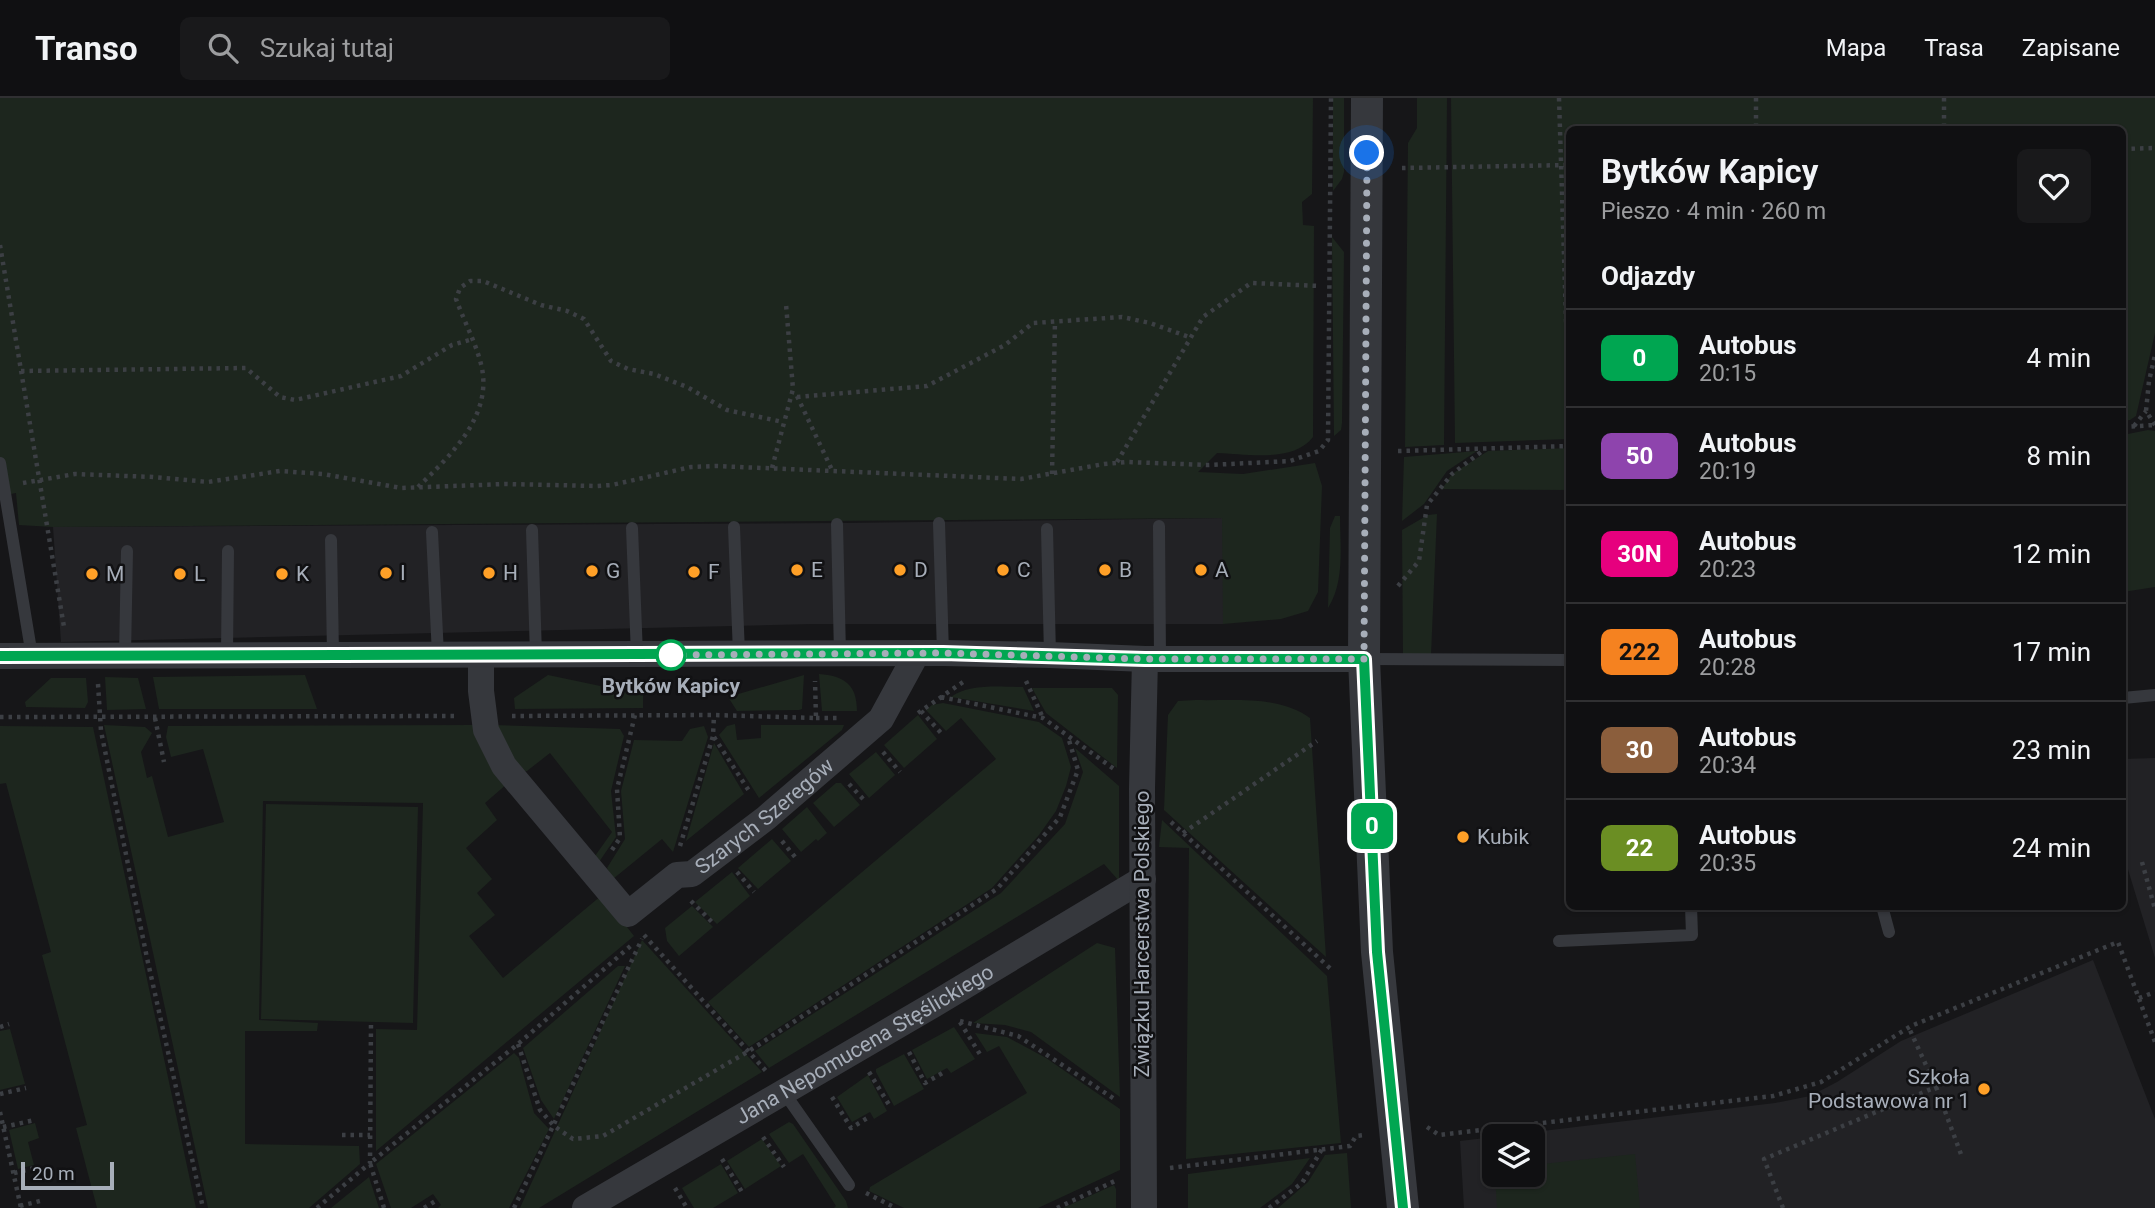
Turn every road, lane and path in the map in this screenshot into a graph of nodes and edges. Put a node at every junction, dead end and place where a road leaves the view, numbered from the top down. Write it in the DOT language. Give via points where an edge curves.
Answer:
graph roads {
  1 [pos="1331,98"];
  2 [pos="1367,98"];
  3 [pos="1559,98"];
  4 [pos="1755,98"];
  5 [pos="1944,98"];
  6 [pos="1756,126"];
  7 [pos="1944,126"];
  8 [pos="2155,148"];
  9 [pos="2126,149"];
  10 [pos="1560,165"];
  11 [pos="1566,165"];
  12 [pos="1402,168"];
  13 [pos="0,244"];
  14 [pos="1319,286"];
  15 [pos="786,304"];
  16 [pos="1055,321"];
  17 [pos="1566,333"];
  18 [pos="1189,337"];
  19 [pos="473,339"];
  20 [pos="2155,355"];
  21 [pos="21,371"];
  22 [pos="793,389"];
  23 [pos="797,397"];
  24 [pos="2146,411"];
  25 [pos="783,422"];
  26 [pos="2155,425"];
  27 [pos="2134,426"];
  28 [pos="2126,427"];
  29 [pos="1566,445"];
  30 [pos="1486,449"];
  31 [pos="1398,451"];
  32 [pos="0,463"];
  33 [pos="1117,463"];
  34 [pos="772,468"];
  35 [pos="833,472"];
  36 [pos="1052,474"];
  37 [pos="39,481"];
  38 [pos="4,486"];
  39 [pos="418,488"];
  40 [pos="939,523"];
  41 [pos="837,524"];
  42 [pos="1159,526"];
  43 [pos="734,527"];
  44 [pos="632,528"];
  45 [pos="1047,529"];
  46 [pos="532,530"];
  47 [pos="432,532"];
  48 [pos="331,540"];
  49 [pos="127,551"];
  50 [pos="228,551"];
  51 [pos="1398,586"];
  52 [pos="67,634"];
  53 [pos="930,653"];
  54 [pos="227,654"];
  55 [pos="840,654"];
  56 [pos="125,655"];
  57 [pos="333,655"];
  58 [pos="438,655"];
  59 [pos="536,655"];
  60 [pos="637,655"];
  61 [pos="739,655"];
  62 [pos="0,656"];
  63 [pos="32,656"];
  64 [pos="481,656"];
  65 [pos="1153,659"];
  66 [pos="1364,659"];
  67 [pos="1566,660"];
  68 [pos="1044,666"];
  69 [pos="815,674"];
  70 [pos="97,679"];
  71 [pos="966,681"];
  72 [pos="2155,695"];
  73 [pos="940,697"];
  74 [pos="2126,698"];
  75 [pos="921,711"];
  76 [pos="635,715"];
  77 [pos="714,715"];
  78 [pos="483,716"];
  79 [pos="0,717"];
  80 [pos="100,718"];
  81 [pos="155,718"];
  82 [pos="1044,719"];
  83 [pos="942,734"];
  84 [pos="713,736"];
  85 [pos="1068,737"];
  86 [pos="1317,741"];
  87 [pos="878,746"];
  88 [pos="164,762"];
  89 [pos="900,772"];
  90 [pos="841,775"];
  91 [pos="865,802"];
  92 [pos="766,818"];
  93 [pos="1183,833"];
  94 [pos="679,848"];
  95 [pos="2141,862"];
  96 [pos="729,864"];
  97 [pos="595,876"];
  98 [pos="1143,879"];
  99 [pos="754,892"];
  100 [pos="687,897"];
  101 [pos="2155,909"];
  102 [pos="1691,910"];
  103 [pos="1883,910"];
  104 [pos="715,925"];
  105 [pos="1889,932"];
  106 [pos="643,935"];
  107 [pos="1559,941"];
  108 [pos="2155,992"];
  109 [pos="2139,998"];
  110 [pos="970,1014"];
  111 [pos="370,1021"];
  112 [pos="959,1021"];
  113 [pos="9,1024"];
  114 [pos="0,1027"];
  115 [pos="949,1027"];
  116 [pos="1909,1028"];
  117 [pos="2155,1042"];
  118 [pos="518,1044"];
  119 [pos="749,1051"];
  120 [pos="898,1054"];
  121 [pos="981,1056"];
  122 [pos="878,1065"];
  123 [pos="869,1071"];
  124 [pos="946,1071"];
  125 [pos="860,1076"];
  126 [pos="1936,1087"];
  127 [pos="26,1088"];
  128 [pos="841,1089"];
  129 [pos="783,1091"];
  130 [pos="0,1094"];
  131 [pos="832,1096"];
  132 [pos="824,1104"];
  133 [pos="1125,1106"];
  134 [pos="891,1108"];
  135 [pos="0,1112"];
  136 [pos="869,1117"];
  137 [pos="35,1120"];
  138 [pos="554,1126"];
  139 [pos="1427,1126"];
  140 [pos="3,1127"];
  141 [pos="761,1133"];
  142 [pos="1368,1134"];
  143 [pos="342,1135"];
  144 [pos="370,1135"];
  145 [pos="1322,1149"];
  146 [pos="1962,1157"];
  147 [pos="721,1159"];
  148 [pos="370,1163"];
  149 [pos="784,1167"];
  150 [pos="35,1168"];
  151 [pos="1144,1171"];
  152 [pos="14,1173"];
  153 [pos="849,1185"];
  154 [pos="675,1188"];
  155 [pos="743,1192"];
  156 [pos="44,1200"];
  157 [pos="437,1200"];
  158 [pos="21,1207"];
  159 [pos="203,1208"];
  160 [pos="317,1208"];
  161 [pos="384,1208"];
  162 [pos="424,1208"];
  163 [pos="514,1208"];
  164 [pos="585,1208"];
  165 [pos="687,1208"];
  166 [pos="896,1208"];
  167 [pos="1056,1208"];
  168 [pos="1144,1208"];
  169 [pos="1269,1208"];
  170 [pos="1403,1208"];
  171 [pos="1783,1208"];
  1 -- 33 [label="path" via="1328,440 1319,451 1290,461 1209,466"];
  2 -- 66 [label="street"];
  3 -- 10 [label="path"];
  4 -- 6 [label="path"];
  5 -- 7 [label="path"];
  8 -- 9 [label="path"];
  10 -- 11 [label="path"];
  10 -- 12 [label="path"];
  10 -- 17 [label="path"];
  13 -- 21 [label="path"];
  14 -- 18 [label="path" via="1251,283 1203,317"];
  15 -- 22 [label="path"];
  16 -- 18 [label="path" via="1122,317"];
  16 -- 23 [label="path" via="1033,323 1005,345 928,386"];
  16 -- 36 [label="path"];
  18 -- 33 [label="path"];
  19 -- 21 [label="path" via="452,345 401,376 295,400 280,397 246,369"];
  19 -- 25 [label="path" via="456,299 460,288 470,281 483,281 584,319 611,361 628,369 687,387 727,410"];
  19 -- 39 [label="path" via="482,368 482,399 470,428"];
  20 -- 24 [label="path"];
  21 -- 37 [label="path"];
  22 -- 23 [label="path"];
  22 -- 25 [label="path"];
  23 -- 35 [label="path"];
  24 -- 26 [label="path"];
  24 -- 27 [label="path"];
  25 -- 34 [label="path"];
  26 -- 27 [label="path"];
  27 -- 28 [label="path"];
  29 -- 30 [label="path"];
  30 -- 31 [label="path"];
  30 -- 51 [label="path" via="1452,474 1427,505 1419,561"];
  32 -- 38 [label="lane"];
  33 -- 36 [label="path"];
  34 -- 35 [label="path"];
  34 -- 39 [label="path" via="691,467 596,486"];
  35 -- 36 [label="path" via="1021,479"];
  37 -- 38 [label="path"];
  37 -- 39 [label="path" via="75,474 208,482 299,471"];
  37 -- 52 [label="path"];
  38 -- 63 [label="lane"];
  40 -- 53 [label="lane"];
  41 -- 55 [label="lane"];
  42 -- 65 [label="lane"];
  43 -- 61 [label="lane"];
  44 -- 60 [label="lane"];
  45 -- 68 [label="lane"];
  46 -- 59 [label="lane"];
  47 -- 58 [label="lane"];
  48 -- 57 [label="lane"];
  49 -- 56 [label="lane"];
  50 -- 54 [label="lane"];
  53 -- 55 [label="street"];
  53 -- 68 [label="street"];
  53 -- 92 [label="street, Szarych Szeregów" via="881,719"];
  54 -- 56 [label="street"];
  54 -- 57 [label="street"];
  55 -- 61 [label="street"];
  56 -- 63 [label="street"];
  57 -- 58 [label="street"];
  58 -- 64 [label="street"];
  59 -- 60 [label="street"];
  59 -- 64 [label="street"];
  60 -- 61 [label="street"];
  62 -- 63 [label="street"];
  64 -- 78 [label="street, Szarych Szeregów"];
  65 -- 66 [label="street"];
  65 -- 68 [label="street"];
  65 -- 98 [label="street, Związku Harcerstwa Polskiego" via="1142,789"];
  66 -- 67 [label="lane"];
  66 -- 170 [label="street" via="1377,952"];
  68 -- 82 [label="path" via="1024,678"];
  69 -- 77 [label="path" via="816,718"];
  70 -- 80 [label="path"];
  71 -- 73 [label="path"];
  72 -- 74 [label="lane"];
  75 -- 83 [label="path"];
  76 -- 77 [label="path"];
  76 -- 78 [label="path"];
  76 -- 97 [label="path" via="617,789 620,838"];
  77 -- 84 [label="path"];
  78 -- 81 [label="path"];
  78 -- 97 [label="street, Szarych Szeregów" via="504,766"];
  79 -- 80 [label="path"];
  80 -- 81 [label="path"];
  80 -- 159 [label="path"];
  81 -- 88 [label="path"];
  84 -- 92 [label="path"];
  84 -- 94 [label="path"];
  85 -- 119 [label="path" via="1078,770 1060,817 997,890"];
  86 -- 93 [label="path"];
  87 -- 89 [label="path"];
  90 -- 91 [label="path"];
  92 -- 97 [label="street, Szarych Szeregów" via="692,874 677,876 628,914"];
  95 -- 101 [label="path"];
  96 -- 99 [label="path"];
  98 -- 129 [label="street, Jana Nepomucena Stęślickiego"];
  98 -- 151 [label="street, Związku Harcerstwa Polskiego"];
  100 -- 104 [label="path"];
  102 -- 107 [label="lane" via="1692,935"];
  103 -- 105 [label="lane"];
  106 -- 118 [label="path"];
  106 -- 119 [label="path"];
  106 -- 138 [label="path"];
  108 -- 109 [label="path"];
  109 -- 116 [label="path" via="2119,942"];
  109 -- 117 [label="path"];
  110 -- 112 [label="path"];
  111 -- 144 [label="path"];
  112 -- 115 [label="path"];
  112 -- 121 [label="path"];
  112 -- 133 [label="path" via="1018,1036"];
  113 -- 114 [label="path"];
  116 -- 126 [label="path"];
  116 -- 139 [label="path" via="1821,1082 1773,1096 1439,1135"];
  118 -- 138 [label="path" via="540,1110"];
  118 -- 148 [label="path"];
  119 -- 129 [label="path"];
  119 -- 138 [label="path" via="603,1136 573,1139"];
  120 -- 124 [label="path" via="907,1049 925,1083"];
  122 -- 123 [label="path"];
  123 -- 125 [label="path"];
  123 -- 134 [label="path"];
  126 -- 146 [label="path"];
  126 -- 171 [label="path" via="1764,1159"];
  127 -- 130 [label="path"];
  128 -- 131 [label="path"];
  129 -- 153 [label="lane"];
  129 -- 164 [label="street, Jana Nepomucena Stęślickiego"];
  131 -- 132 [label="path"];
  131 -- 136 [label="path" via="851,1128"];
  135 -- 140 [label="path"];
  137 -- 140 [label="path"];
  138 -- 163 [label="path"];
  140 -- 152 [label="path"];
  141 -- 149 [label="path"];
  142 -- 145 [label="path" via="1356,1136 1350,1146"];
  143 -- 144 [label="path"];
  144 -- 148 [label="path"];
  145 -- 151 [label="path"];
  145 -- 169 [label="path" via="1302,1184"];
  147 -- 155 [label="path"];
  148 -- 160 [label="path"];
  148 -- 161 [label="path"];
  150 -- 152 [label="path"];
  151 -- 167 [label="path"];
  151 -- 168 [label="street, Związku Harcerstwa Polskiego"];
  152 -- 158 [label="path"];
  153 -- 166 [label="path"];
  154 -- 165 [label="path"];
  156 -- 158 [label="path"];
  157 -- 162 [label="path"];
}
